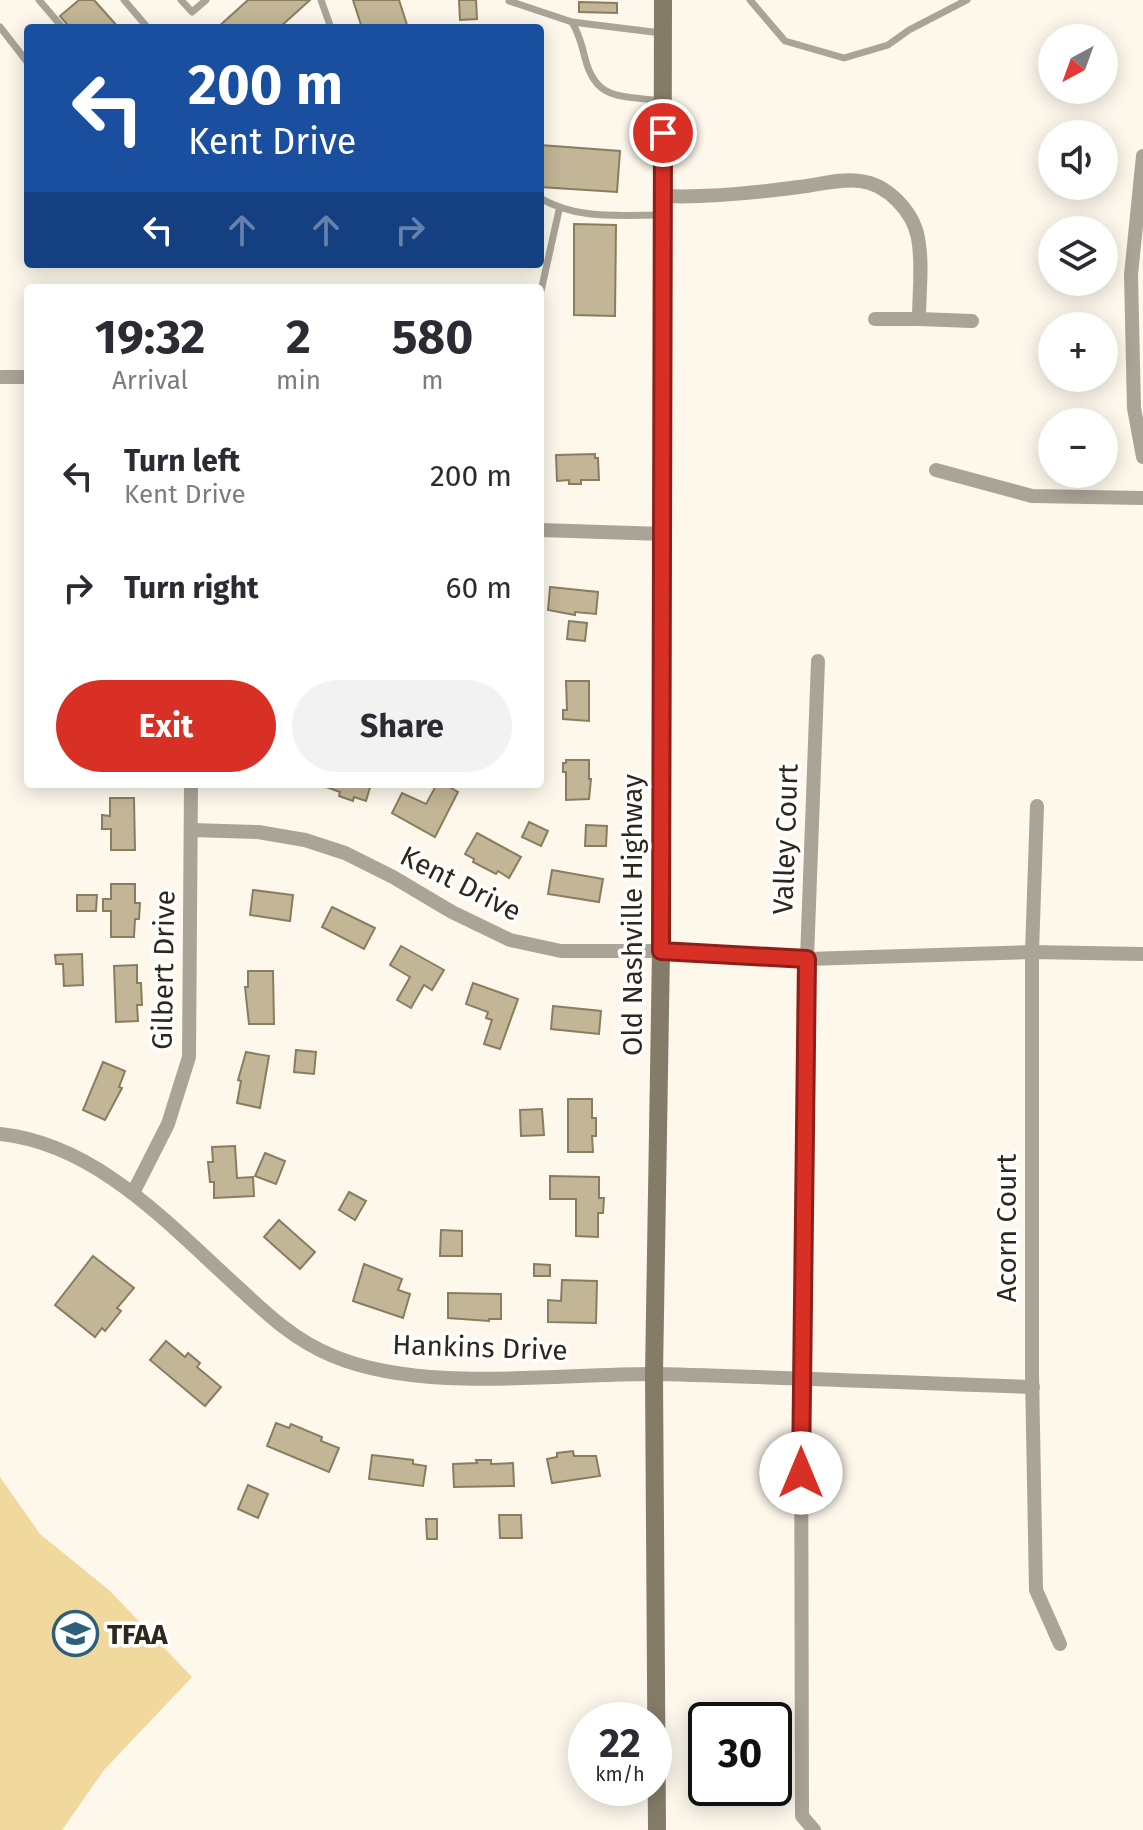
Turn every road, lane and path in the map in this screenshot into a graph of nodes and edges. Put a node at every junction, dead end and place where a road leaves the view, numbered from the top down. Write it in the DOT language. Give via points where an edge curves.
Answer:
graph roads {
  1 [pos="39,0"];
  2 [pos="124,0"];
  3 [pos="181,0"];
  4 [pos="206,0"];
  5 [pos="321,0"];
  6 [pos="663,0"];
  7 [pos="750,0"];
  8 [pos="967,0"];
  9 [pos="509,1"];
  10 [pos="572,22"];
  11 [pos="60,24"];
  12 [pos="145,24"];
  13 [pos="329,24"];
  14 [pos="0,27"];
  15 [pos="663,33"];
  16 [pos="24,58"];
  17 [pos="663,101"];
  18 [pos="1143,156"];
  19 [pos="544,201"];
  20 [pos="663,205"];
  21 [pos="559,210"];
  22 [pos="543,284"];
  23 [pos="875,319"];
  24 [pos="919,319"];
  25 [pos="972,321"];
  26 [pos="0,377"];
  27 [pos="24,377"];
  28 [pos="1143,457"];
  29 [pos="936,470"];
  30 [pos="1143,498"];
  31 [pos="544,530"];
  32 [pos="663,534"];
  33 [pos="818,661"];
  34 [pos="191,788"];
  35 [pos="1037,806"];
  36 [pos="192,830"];
  37 [pos="661,951"];
  38 [pos="1032,952"];
  39 [pos="1143,954"];
  40 [pos="807,959"];
  41 [pos="0,1134"];
  42 [pos="133,1193"];
  43 [pos="654,1374"];
  44 [pos="801,1379"];
  45 [pos="1033,1387"];
  46 [pos="1060,1644"];
  47 [pos="657,1830"];
  48 [pos="814,1830"];
  1 -- 11 [label="lane"];
  2 -- 12 [label="lane"];
  3 -- 4 [label="lane" via="192,12"];
  5 -- 13 [label="lane"];
  6 -- 15 [label="main road, Old Nashville Highway"];
  7 -- 8 [label="lane" via="785,41 844,58 888,45"];
  9 -- 10 [label="lane"];
  10 -- 15 [label="lane"];
  10 -- 17 [label="lane" via="599,89"];
  14 -- 16 [label="lane"];
  15 -- 17 [label="main road, Old Nashville Highway"];
  17 -- 20 [label="main road, Old Nashville Highway"];
  18 -- 28 [label="street" via="1131,275 1134,408"];
  19 -- 21 [label="lane"];
  20 -- 21 [label="lane" via="582,214"];
  20 -- 24 [label="street" via="690,197 859,180 878,186 912,220 918,238"];
  20 -- 32 [label="main road, Old Nashville Highway"];
  21 -- 22 [label="lane"];
  23 -- 24 [label="street"];
  24 -- 25 [label="street"];
  26 -- 27 [label="street"];
  29 -- 30 [label="street" via="1032,496"];
  31 -- 32 [label="street"];
  32 -- 37 [label="main road, Old Nashville Highway"];
  33 -- 40 [label="street, Valley Court"];
  34 -- 36 [label="street, Gilbert Drive"];
  35 -- 38 [label="street, Acorn Court"];
  36 -- 37 [label="street, Kent Drive" via="258,832 345,853 510,940 561,951"];
  36 -- 42 [label="street, Gilbert Drive" via="189,1057 168,1124"];
  37 -- 40 [label="street, Kent Drive"];
  37 -- 43 [label="main road, Old Nashville Highway"];
  38 -- 39 [label="street, Kent Drive"];
  38 -- 40 [label="street, Kent Drive"];
  38 -- 45 [label="street, Acorn Court"];
  40 -- 44 [label="street, Valley Court"];
  41 -- 42 [label="street, Hankins Drive" via="45,1144"];
  42 -- 43 [label="street, Hankins Drive" via="288,1333 333,1356 374,1369 497,1379"];
  43 -- 44 [label="street, Hankins Drive"];
  43 -- 47 [label="main road, Old Nashville Highway"];
  44 -- 45 [label="street, Hankins Drive"];
  44 -- 48 [label="street, Valley Court" via="802,1816"];
  45 -- 46 [label="street, Acorn Court" via="1036,1590"];
}
